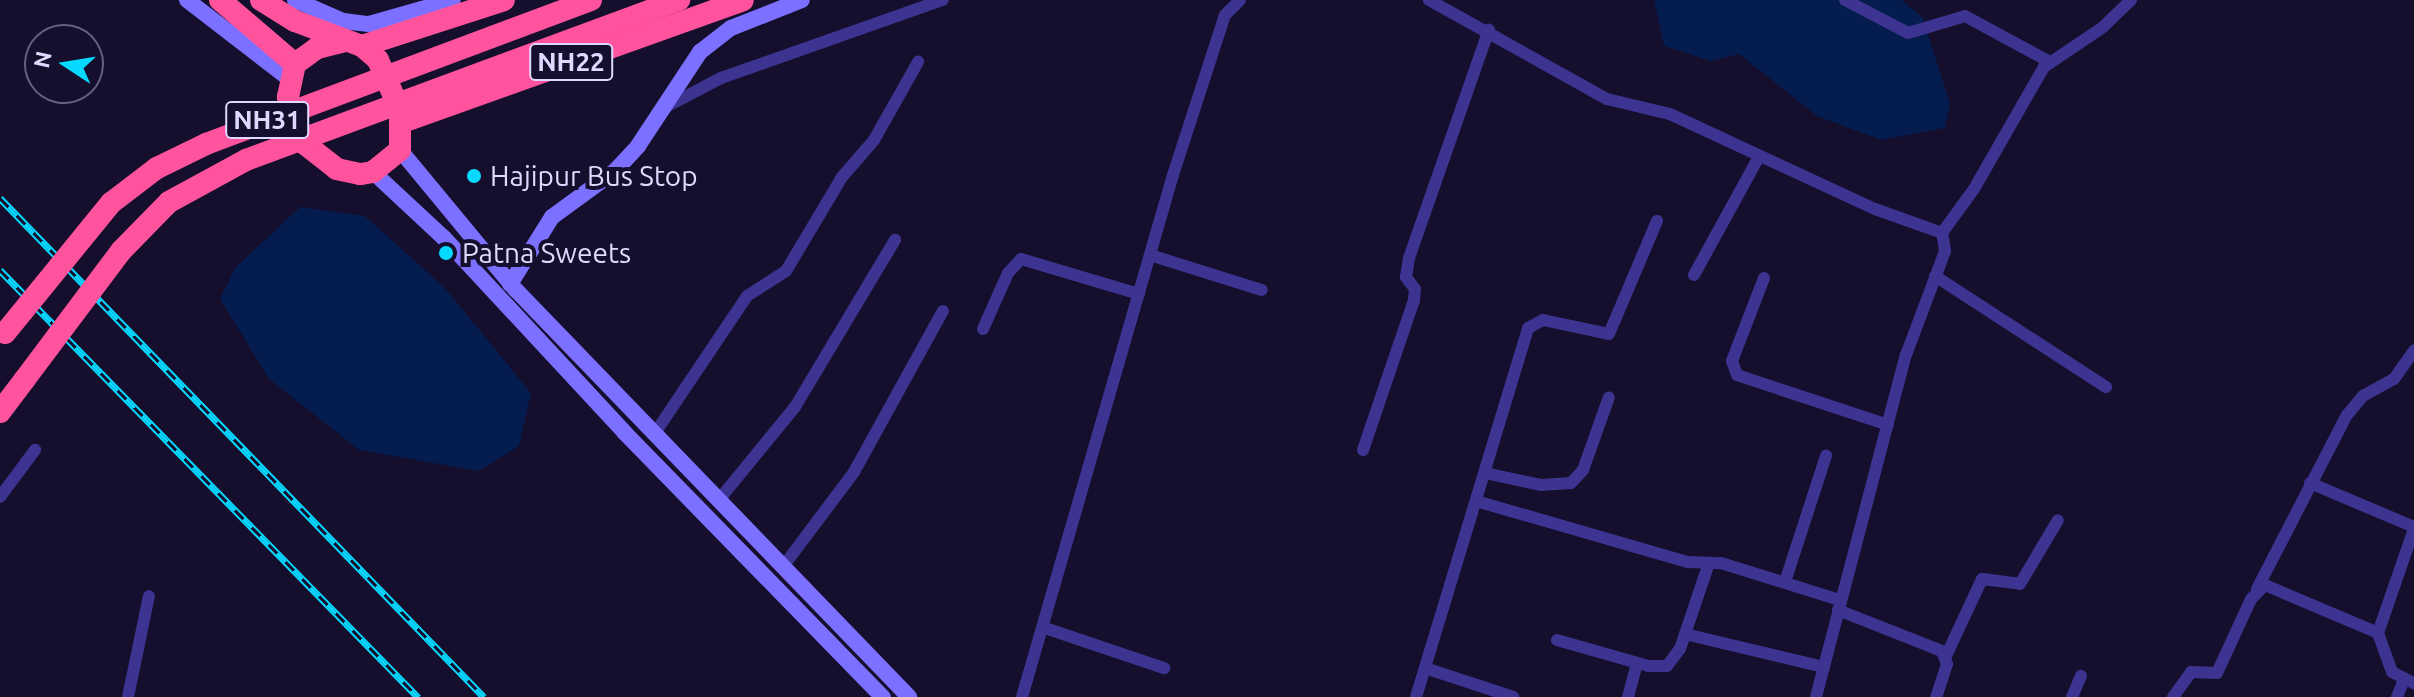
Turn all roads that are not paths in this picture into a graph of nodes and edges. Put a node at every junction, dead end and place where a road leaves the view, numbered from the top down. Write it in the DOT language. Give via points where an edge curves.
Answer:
graph roads {
  1 [pos="187,0"];
  2 [pos="220,0"];
  3 [pos="295,0"];
  4 [pos="453,0"];
  5 [pos="504,0"];
  6 [pos="591,0"];
  7 [pos="679,0"];
  8 [pos="743,0"];
  9 [pos="802,0"];
  10 [pos="943,0"];
  11 [pos="1429,0"];
  12 [pos="1845,0"];
  13 [pos="2131,0"];
  14 [pos="272,2"];
  15 [pos="1231,2"];
  16 [pos="1489,30"];
  17 [pos="354,44"];
  18 [pos="918,62"];
  19 [pos="2050,62"];
  20 [pos="293,72"];
  21 [pos="661,110"];
  22 [pos="400,123"];
  23 [pos="400,150"];
  24 [pos="1759,157"];
  25 [pos="373,172"];
  26 [pos="1657,221"];
  27 [pos="1942,233"];
  28 [pos="895,240"];
  29 [pos="1150,255"];
  30 [pos="1694,275"];
  31 [pos="1935,276"];
  32 [pos="1764,278"];
  33 [pos="510,284"];
  34 [pos="1262,290"];
  35 [pos="1139,294"];
  36 [pos="943,311"];
  37 [pos="983,329"];
  38 [pos="2,337"];
  39 [pos="2414,350"];
  40 [pos="2106,387"];
  41 [pos="1609,397"];
  42 [pos="0,412"];
  43 [pos="1888,425"];
  44 [pos="655,433"];
  45 [pos="35,450"];
  46 [pos="1363,450"];
  47 [pos="1826,456"];
  48 [pos="1485,473"];
  49 [pos="2310,483"];
  50 [pos="0,497"];
  51 [pos="718,501"];
  52 [pos="1476,501"];
  53 [pos="2058,520"];
  54 [pos="2414,528"];
  55 [pos="1709,563"];
  56 [pos="782,568"];
  57 [pos="1785,582"];
  58 [pos="2257,589"];
  59 [pos="149,596"];
  60 [pos="1839,605"];
  61 [pos="1045,628"];
  62 [pos="2378,633"];
  63 [pos="1685,634"];
  64 [pos="1557,640"];
  65 [pos="1946,656"];
  66 [pos="1637,663"];
  67 [pos="1824,667"];
  68 [pos="1164,668"];
  69 [pos="1425,668"];
  70 [pos="882,671"];
  71 [pos="2081,676"];
  72 [pos="2409,681"];
  73 [pos="869,682"];
  74 [pos="128,697"];
  75 [pos="883,697"];
  76 [pos="909,697"];
  77 [pos="1022,697"];
  78 [pos="1416,697"];
  79 [pos="1513,697"];
  80 [pos="1628,697"];
  81 [pos="1816,697"];
  82 [pos="1936,697"];
  83 [pos="2072,697"];
  84 [pos="2173,697"];
  85 [pos="2397,697"];
  1 -- 20 [label="main road"];
  2 -- 20 [label="highway"];
  3 -- 4 [label="main road" via="343,21 369,24"];
  5 -- 17 [label="highway"];
  6 -- 38 [label="highway, NH31, bridge" via="231,134 157,168 111,203"];
  7 -- 42 [label="highway, NH31, bridge" via="246,160 169,202 122,250"];
  8 -- 22 [label="highway, NH22"];
  9 -- 21 [label="main road" via="719,36 685,72"];
  10 -- 21 [label="street" via="721,78"];
  11 -- 16 [label="street"];
  12 -- 19 [label="street" via="1908,33 1965,16"];
  13 -- 19 [label="street" via="2103,27"];
  14 -- 17 [label="highway"];
  15 -- 29 [label="street"];
  16 -- 24 [label="street" via="1607,99 1670,114"];
  16 -- 46 [label="street" via="1409,258 1406,277 1415,289 1414,300"];
  17 -- 20 [label="highway" via="317,48"];
  17 -- 22 [label="highway" via="378,60 400,110"];
  18 -- 44 [label="street" via="874,140 842,177 786,271 747,296"];
  19 -- 27 [label="street" via="2028,88 1974,189"];
  20 -- 25 [label="highway" via="294,128 305,144 337,169"];
  21 -- 33 [label="main road" via="615,171 552,217"];
  22 -- 23 [label="highway"];
  23 -- 25 [label="highway"];
  23 -- 33 [label="main road"];
  24 -- 27 [label="street"];
  24 -- 30 [label="street"];
  25 -- 73 [label="main road" via="444,238 624,432"];
  26 -- 48 [label="street" via="1609,334 1543,320 1528,328"];
  27 -- 31 [label="street" via="1945,251"];
  28 -- 51 [label="street" via="795,407"];
  29 -- 34 [label="street"];
  29 -- 35 [label="street"];
  31 -- 40 [label="street"];
  31 -- 43 [label="street" via="1912,334"];
  32 -- 43 [label="street" via="1732,361 1737,375"];
  33 -- 44 [label="main road"];
  35 -- 37 [label="street" via="1021,259 1008,273"];
  35 -- 61 [label="street"];
  36 -- 56 [label="street" via="854,472"];
  39 -- 49 [label="street" via="2394,379 2355,403"];
  41 -- 48 [label="street" via="1583,470 1571,483 1541,485"];
  43 -- 60 [label="street"];
  44 -- 51 [label="main road"];
  45 -- 50 [label="street"];
  47 -- 57 [label="street"];
  48 -- 52 [label="street"];
  49 -- 54 [label="street"];
  49 -- 58 [label="street"];
  51 -- 56 [label="main road"];
  52 -- 55 [label="street" via="1687,562"];
  52 -- 69 [label="street"];
  53 -- 65 [label="street" via="2020,584 1982,579"];
  54 -- 62 [label="street"];
  55 -- 57 [label="street"];
  55 -- 63 [label="street"];
  56 -- 70 [label="main road"];
  57 -- 60 [label="street"];
  58 -- 62 [label="street" via="2274,585"];
  58 -- 84 [label="street" via="2217,673 2191,672"];
  59 -- 74 [label="street"];
  60 -- 65 [label="street"];
  60 -- 67 [label="street"];
  61 -- 68 [label="street"];
  61 -- 77 [label="street"];
  62 -- 72 [label="street" via="2383,659"];
  63 -- 66 [label="street" via="1667,666"];
  63 -- 67 [label="street"];
  64 -- 66 [label="street"];
  65 -- 82 [label="street"];
  66 -- 80 [label="street"];
  67 -- 81 [label="street"];
  69 -- 78 [label="street"];
  69 -- 79 [label="street"];
  70 -- 73 [label="main road"];
  70 -- 76 [label="main road"];
  71 -- 83 [label="street"];
  72 -- 85 [label="street"];
  73 -- 75 [label="main road"];
}
